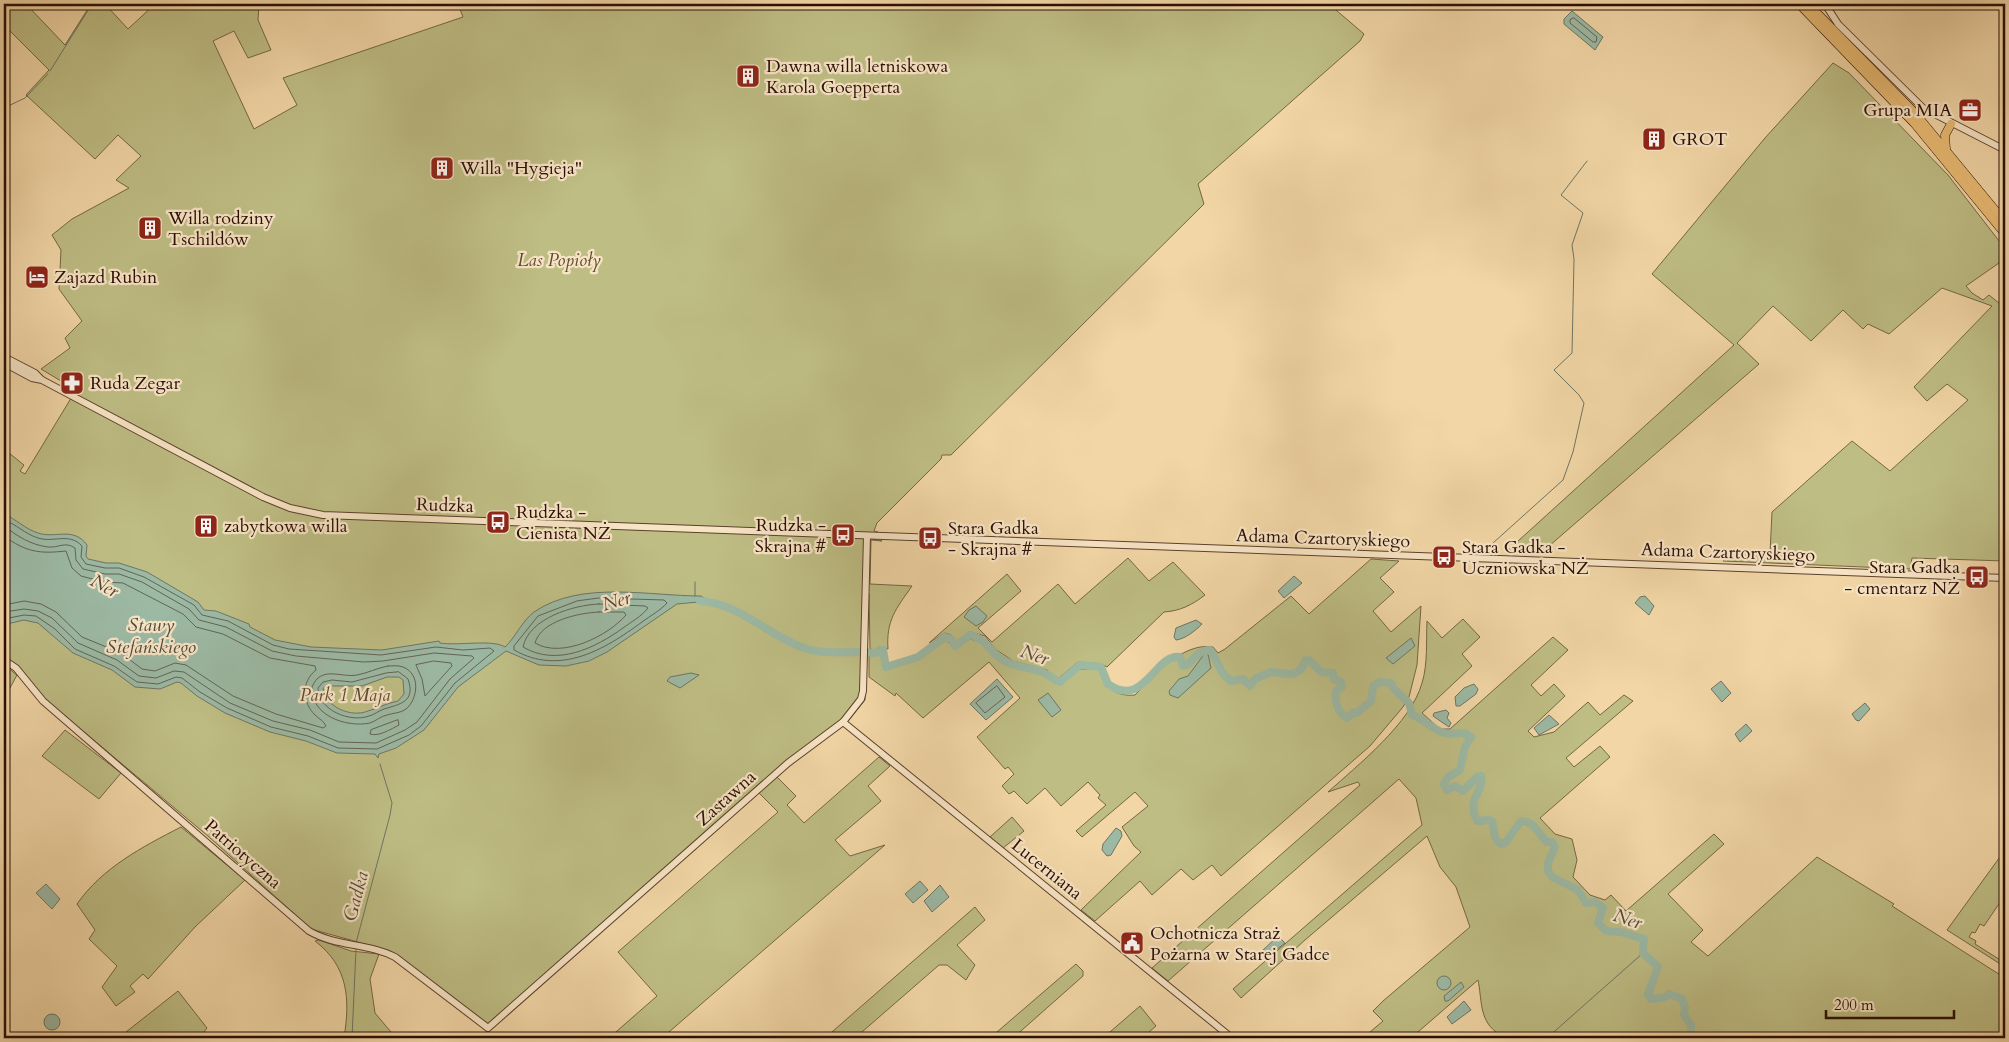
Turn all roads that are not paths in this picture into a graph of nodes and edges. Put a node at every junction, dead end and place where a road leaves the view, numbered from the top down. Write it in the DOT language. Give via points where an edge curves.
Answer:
graph roads {
  1 [pos="1799,4"];
  2 [pos="1808,4"];
  3 [pos="1824,4"];
  4 [pos="1952,124"];
  5 [pos="1946,150"];
  6 [pos="2005,150"];
  7 [pos="2005,222"];
  8 [pos="2005,234"];
  9 [pos="4,357"];
  10 [pos="4,363"];
  11 [pos="42,380"];
  12 [pos="867,536"];
  13 [pos="880,536"];
  14 [pos="2005,578"];
  15 [pos="4,660"];
  16 [pos="843,722"];
  17 [pos="488,1028"];
  18 [pos="1232,1038"];
  1 -- 8 [label="main road" via="1914,123"];
  2 -- 5 [label="main road" via="1915,113"];
  3 -- 4 [label="street" via="1838,24 1918,103"];
  4 -- 5 [label="main road" via="1945,135"];
  4 -- 6 [label="street"];
  5 -- 7 [label="main road"];
  9 -- 11 [label="street, Rudzka"];
  10 -- 11 [label="street, Rudzka"];
  11 -- 12 [label="street, Rudzka" via="263,498 307,513"];
  12 -- 13 [label="street, Rudzka"];
  12 -- 16 [label="street, Zastawna" via="862,696"];
  13 -- 14 [label="street, Adama Czartoryskiego"];
  15 -- 17 [label="street, Patriotyczna" via="16,668 43,702 296,920 319,937 384,951 396,957"];
  16 -- 17 [label="street, Zastawna" via="788,763"];
  16 -- 18 [label="street, Lucerniana"];
}
